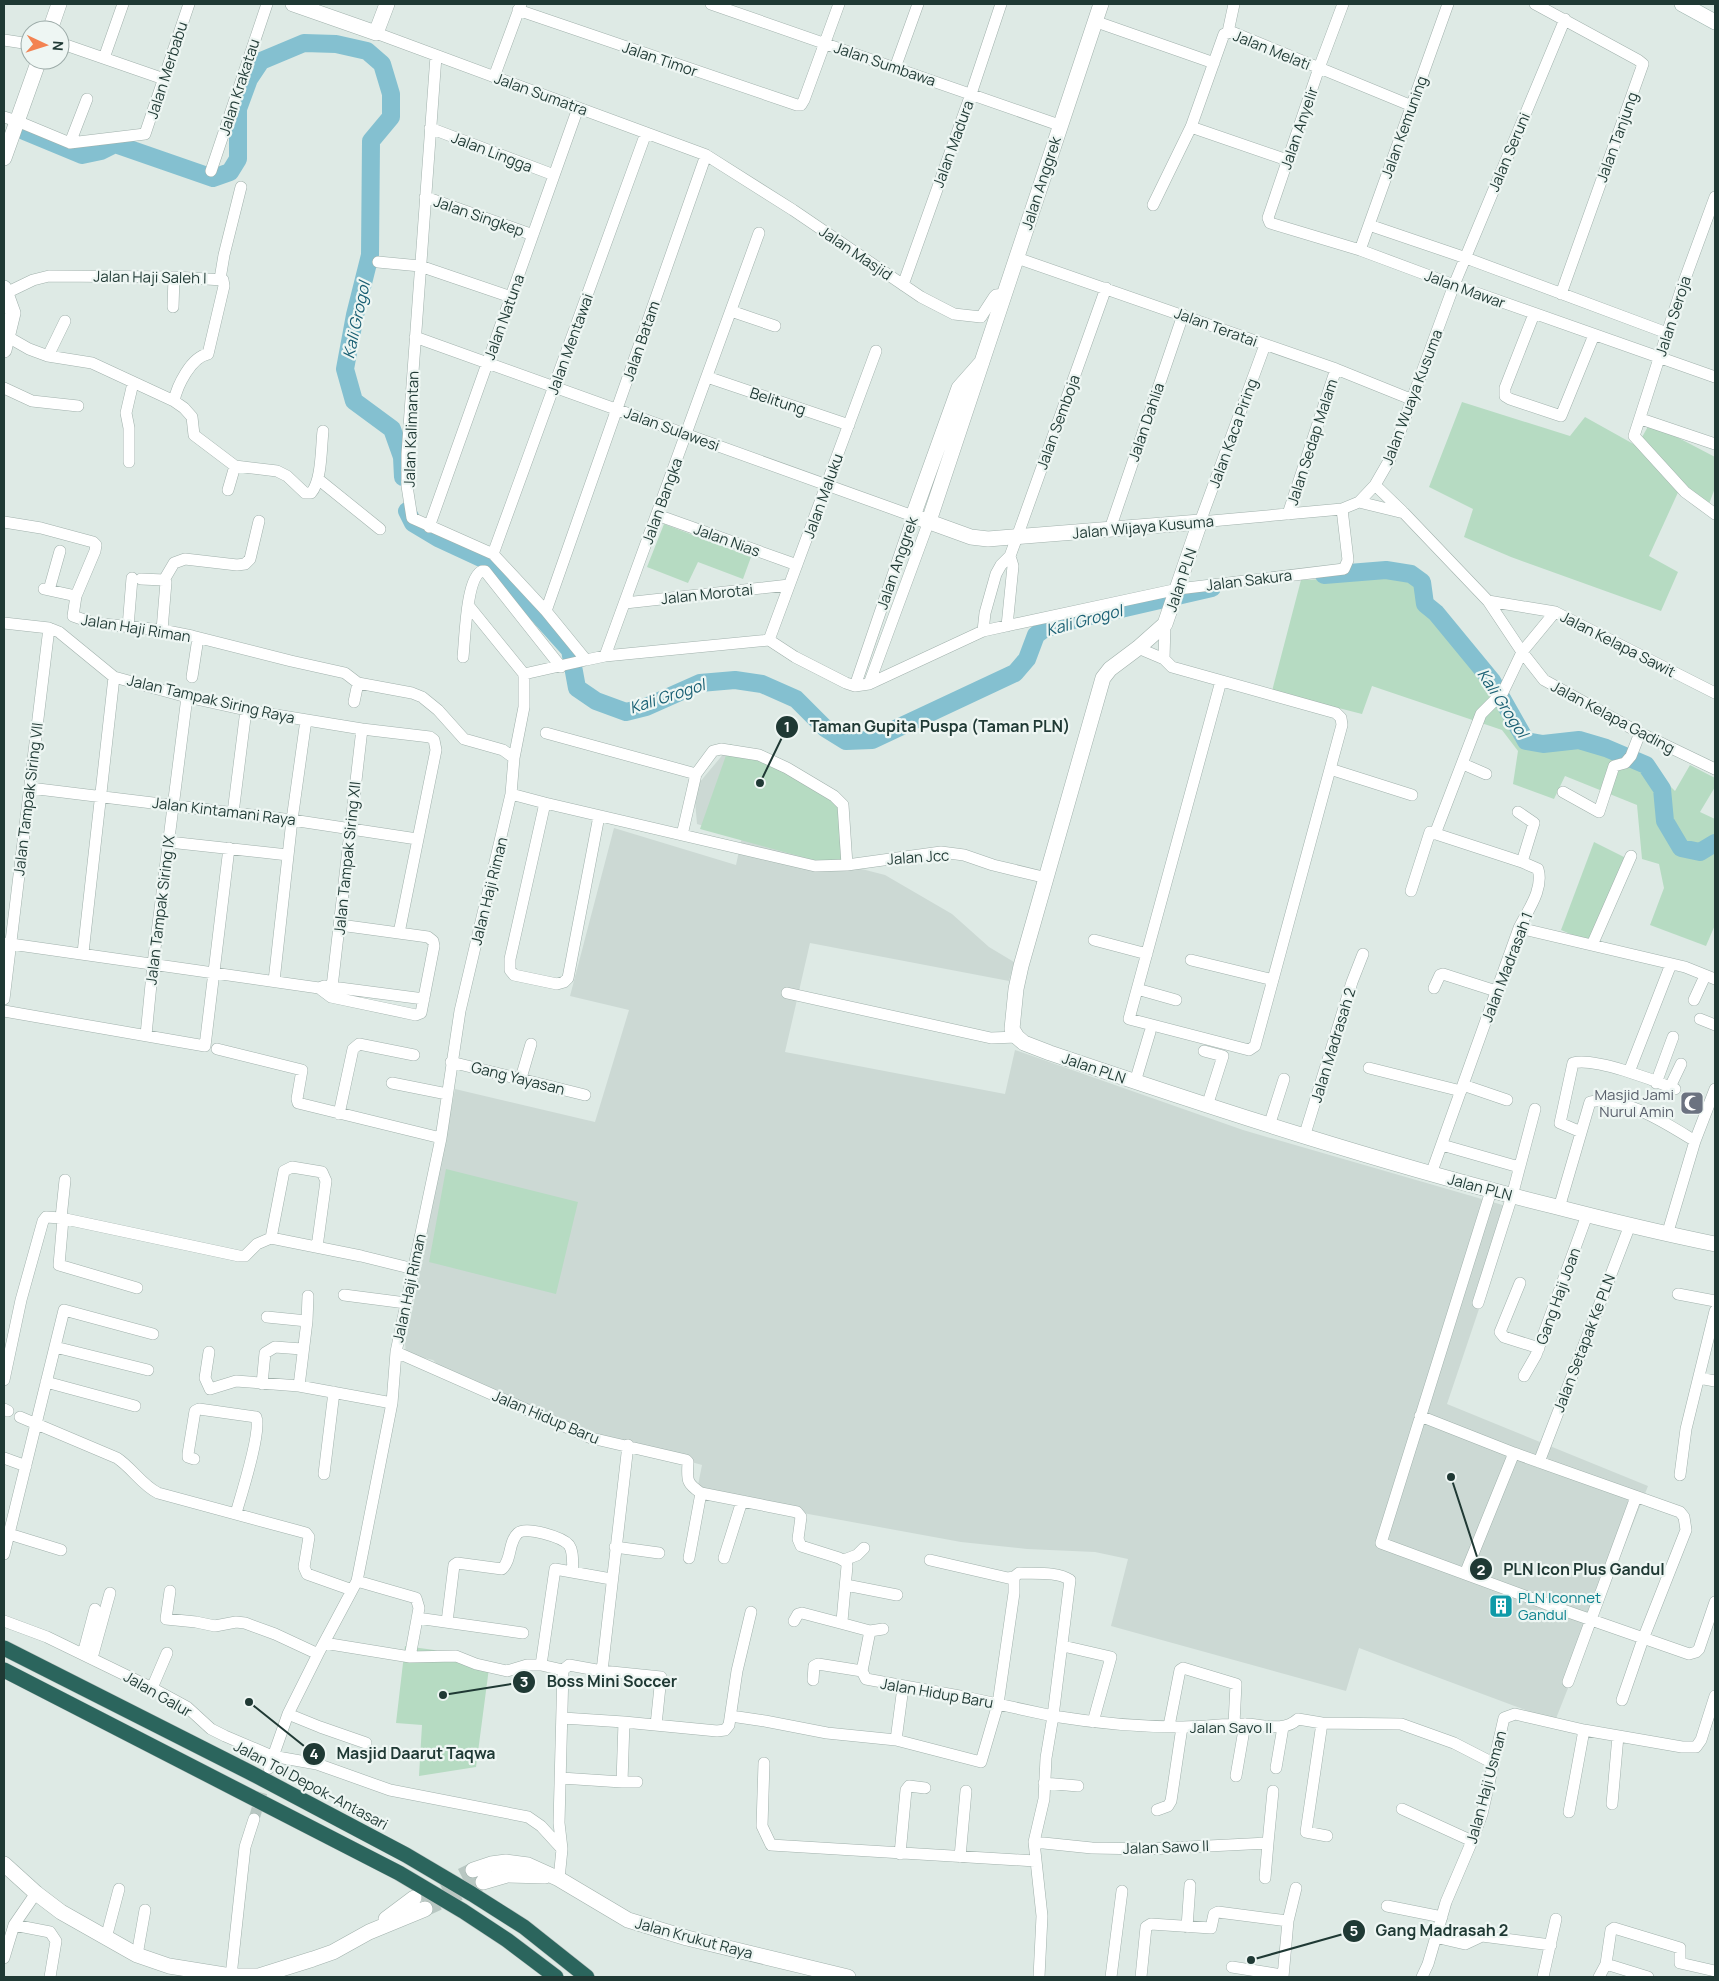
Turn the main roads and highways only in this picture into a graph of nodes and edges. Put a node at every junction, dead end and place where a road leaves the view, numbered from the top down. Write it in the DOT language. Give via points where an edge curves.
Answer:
graph roads {
  1 [pos="4,1640"];
  2 [pos="4,1648"];
  3 [pos="4,1670"];
  4 [pos="47,1670"];
  5 [pos="556,1977"];
  6 [pos="587,1977"];
  1 -- 4 [label="highway"];
  2 -- 4 [label="highway, Jalan Tol Depok–Antasari"];
  3 -- 5 [label="highway" via="399,1873 464,1911"];
  4 -- 6 [label="highway, Jalan Tol Depok–Antasari" via="406,1855 524,1927"];
}
